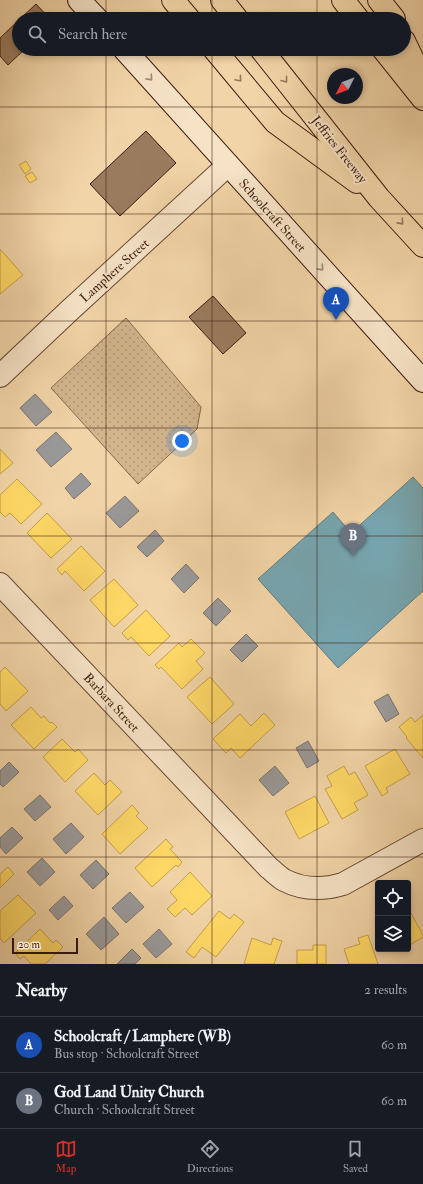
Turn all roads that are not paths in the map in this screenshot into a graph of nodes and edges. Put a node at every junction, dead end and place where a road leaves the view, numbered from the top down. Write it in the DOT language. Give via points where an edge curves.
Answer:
graph roads {
  1 [pos="79,0"];
  2 [pos="173,0"];
  3 [pos="222,0"];
  4 [pos="343,0"];
  5 [pos="380,0"];
  6 [pos="90,12"];
  7 [pos="183,12"];
  8 [pos="231,12"];
  9 [pos="352,12"];
  10 [pos="389,12"];
  11 [pos="130,56"];
  12 [pos="220,56"];
  13 [pos="267,56"];
  14 [pos="389,56"];
  15 [pos="411,56"];
  16 [pos="423,81"];
  17 [pos="423,99"];
  18 [pos="228,165"];
  19 [pos="379,198"];
  20 [pos="423,246"];
  21 [pos="0,376"];
  22 [pos="423,380"];
  23 [pos="0,584"];
  24 [pos="423,840"];
  1 -- 6 [label="street"];
  2 -- 7 [label="highway"];
  3 -- 8 [label="highway"];
  4 -- 9 [label="highway"];
  5 -- 10 [label="highway"];
  11 -- 18 [label="street, Schoolcraft Street, one-way"];
  12 -- 19 [label="highway, one-way" via="275,122"];
  13 -- 19 [label="highway, Jeffries Freeway, one-way"];
  14 -- 17 [label="highway"];
  15 -- 16 [label="highway"];
  18 -- 21 [label="street, Lamphere Street"];
  18 -- 22 [label="street, Schoolcraft Street, one-way"];
  19 -- 20 [label="highway, Jeffries Freeway, one-way"];
  23 -- 24 [label="street, Barbara Street" via="269,868 284,880 302,887 320,889 343,884"];
}
